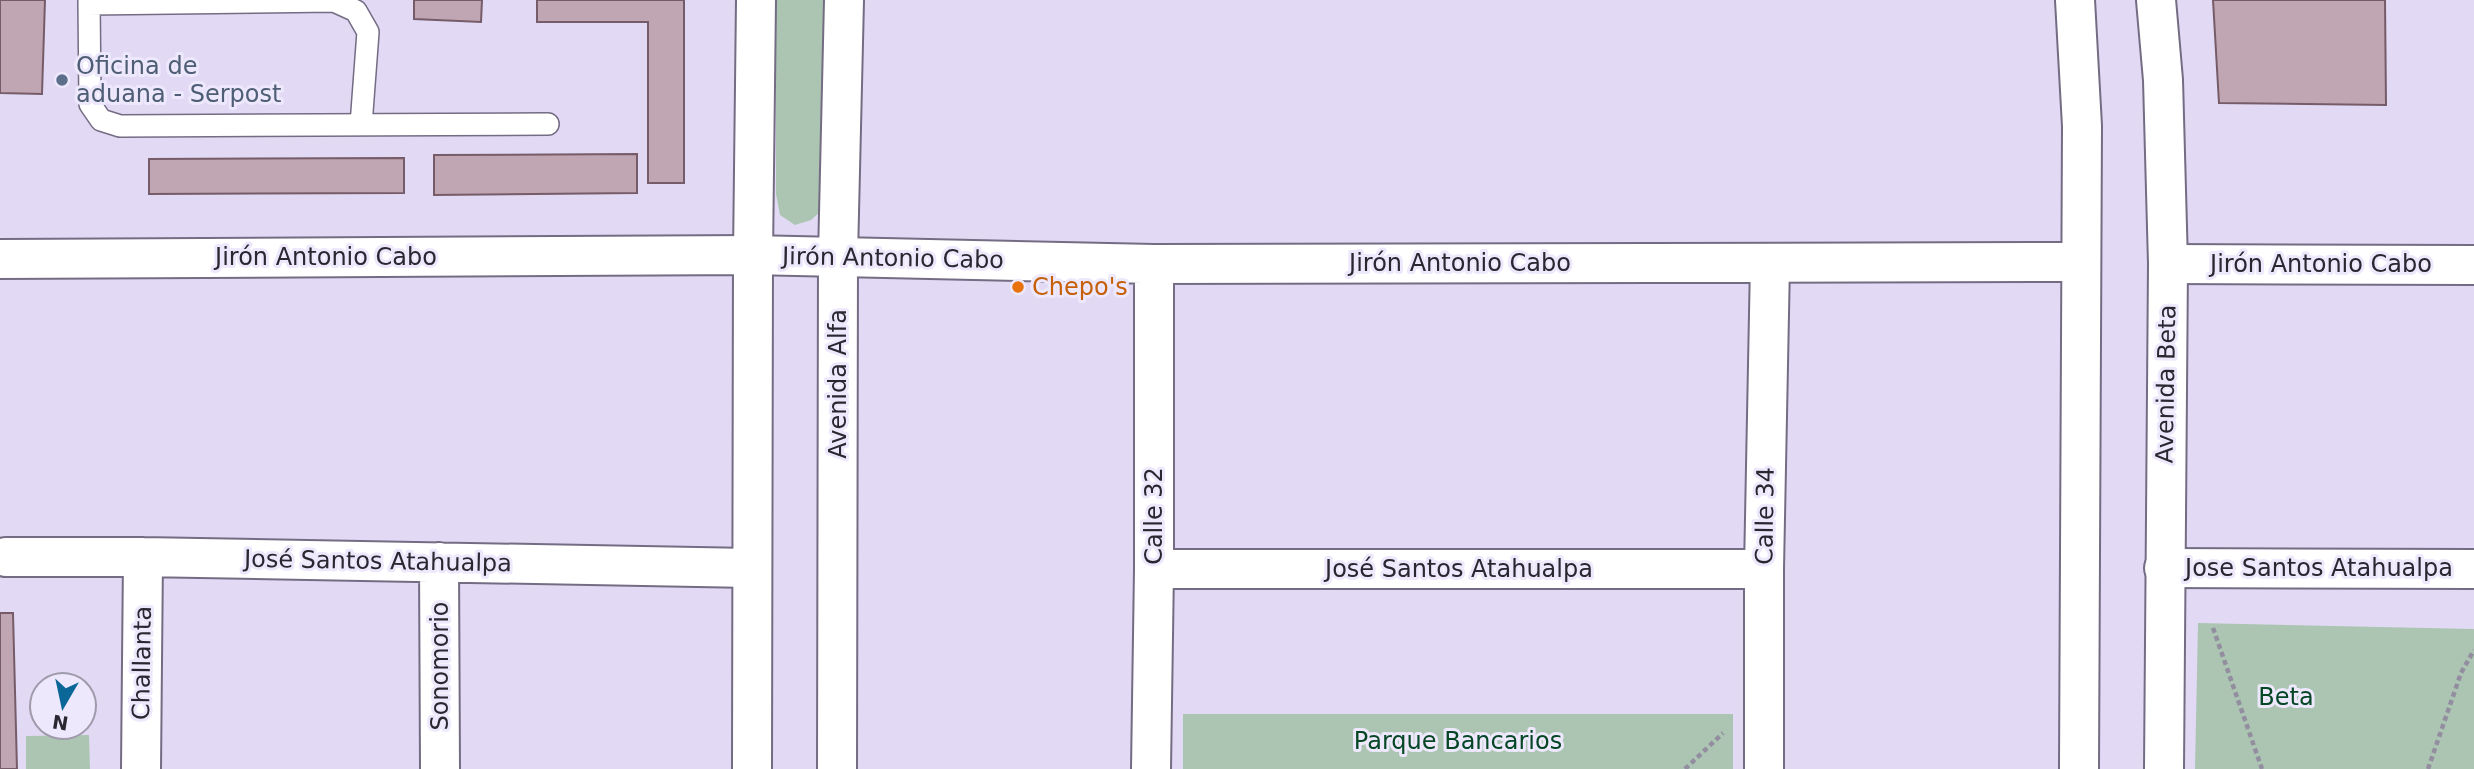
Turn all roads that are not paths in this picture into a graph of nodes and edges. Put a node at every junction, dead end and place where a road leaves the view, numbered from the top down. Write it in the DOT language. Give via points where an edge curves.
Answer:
graph roads {
  1 [pos="756,0"];
  2 [pos="844,0"];
  3 [pos="2075,0"];
  4 [pos="2156,0"];
  5 [pos="89,2"];
  6 [pos="548,124"];
  7 [pos="361,125"];
  8 [pos="752,255"];
  9 [pos="838,256"];
  10 [pos="0,259"];
  11 [pos="2080,262"];
  12 [pos="1770,263"];
  13 [pos="1154,264"];
  14 [pos="2168,264"];
  15 [pos="2474,265"];
  16 [pos="6,557"];
  17 [pos="143,557"];
  18 [pos="439,562"];
  19 [pos="751,568"];
  20 [pos="2164,568"];
  21 [pos="1154,569"];
  22 [pos="1764,569"];
  23 [pos="2474,569"];
  24 [pos="141,769"];
  25 [pos="440,769"];
  26 [pos="752,769"];
  27 [pos="837,769"];
  28 [pos="1151,769"];
  29 [pos="1764,769"];
  30 [pos="2080,769"];
  31 [pos="2164,769"];
  1 -- 8 [label="street"];
  2 -- 9 [label="street, Avenida Alfa"];
  3 -- 11 [label="street" via="2082,126"];
  4 -- 14 [label="street, Avenida Beta"];
  5 -- 7 [label="lane" via="90,104 101,120 120,126"];
  5 -- 7 [label="lane" via="334,1 356,11 368,32"];
  6 -- 7 [label="lane"];
  8 -- 9 [label="street, Jirón Antonio Cabo"];
  8 -- 10 [label="street, Jirón Antonio Cabo"];
  8 -- 19 [label="street"];
  9 -- 13 [label="street, Jirón Antonio Cabo"];
  9 -- 27 [label="street, Avenida Alfa"];
  11 -- 12 [label="street, Jirón Antonio Cabo"];
  11 -- 30 [label="street"];
  12 -- 13 [label="street, Jirón Antonio Cabo"];
  12 -- 22 [label="street, Calle 34"];
  13 -- 21 [label="street, Calle 32"];
  14 -- 15 [label="street, Jirón Antonio Cabo"];
  14 -- 20 [label="street, Avenida Beta"];
  16 -- 17 [label="street, José Santos Atahualpa"];
  17 -- 18 [label="street, José Santos Atahualpa"];
  17 -- 24 [label="street, Challanta"];
  18 -- 19 [label="street, José Santos Atahualpa"];
  18 -- 25 [label="street, Sonomorio"];
  19 -- 26 [label="street"];
  20 -- 23 [label="street, Jose Santos Atahualpa"];
  20 -- 31 [label="street, Avenida Beta"];
  21 -- 22 [label="street, José Santos Atahualpa"];
  21 -- 28 [label="street, Calle 32"];
  22 -- 29 [label="street, Calle 34"];
}
